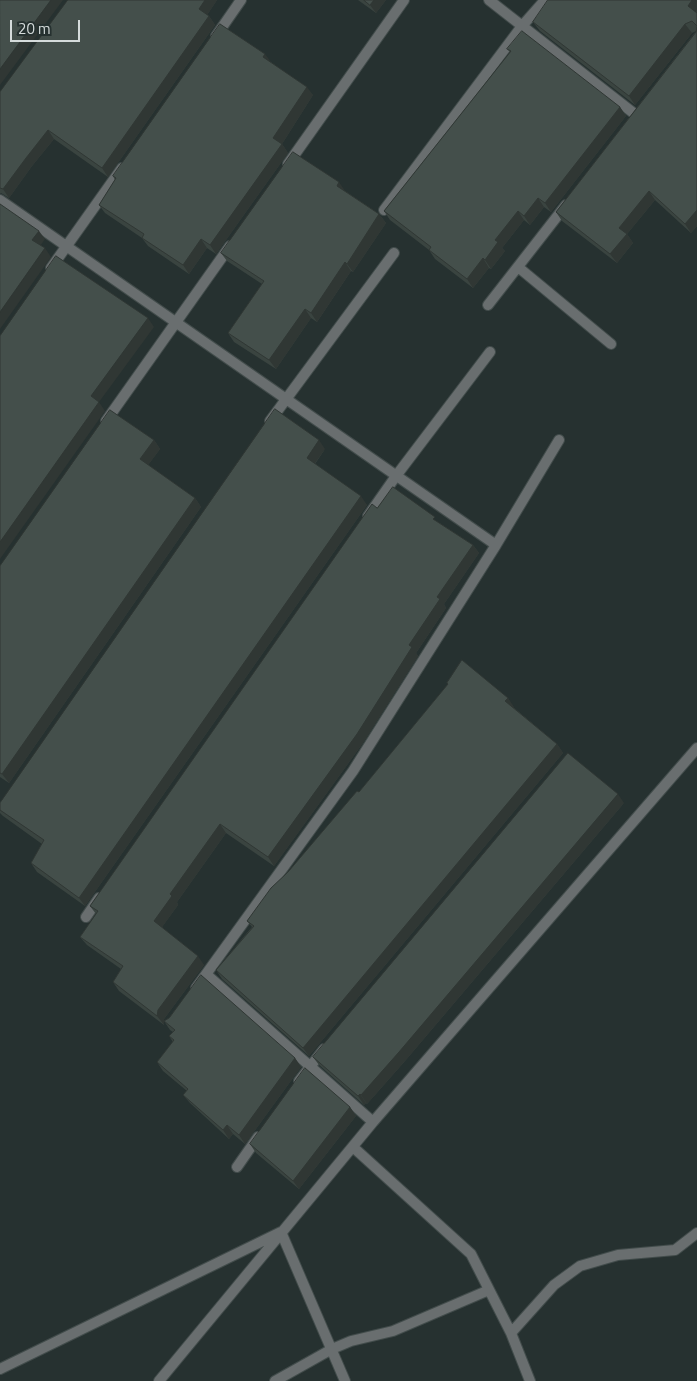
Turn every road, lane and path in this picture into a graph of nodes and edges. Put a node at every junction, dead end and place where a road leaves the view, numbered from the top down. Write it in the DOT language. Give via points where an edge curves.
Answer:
graph roads {
  1 [pos="241,0"];
  2 [pos="404,0"];
  3 [pos="489,0"];
  4 [pos="545,0"];
  5 [pos="522,26"];
  6 [pos="207,48"];
  7 [pos="636,115"];
  8 [pos="128,159"];
  9 [pos="284,170"];
  10 [pos="571,199"];
  11 [pos="0,200"];
  12 [pos="384,210"];
  13 [pos="238,234"];
  14 [pos="67,247"];
  15 [pos="394,253"];
  16 [pos="518,267"];
  17 [pos="44,278"];
  18 [pos="488,305"];
  19 [pos="175,323"];
  20 [pos="611,344"];
  21 [pos="490,352"];
  22 [pos="285,399"];
  23 [pos="102,427"];
  24 [pos="262,432"];
  25 [pos="559,440"];
  26 [pos="396,476"];
  27 [pos="362,523"];
  28 [pos="496,545"];
  29 [pos="697,748"];
  30 [pos="697,755"];
  31 [pos="678,771"];
  32 [pos="102,893"];
  33 [pos="86,917"];
  34 [pos="206,974"];
  35 [pos="191,995"];
  36 [pos="329,1044"];
  37 [pos="310,1066"];
  38 [pos="293,1090"];
  39 [pos="373,1122"];
  40 [pos="265,1128"];
  41 [pos="352,1147"];
  42 [pos="237,1166"];
  43 [pos="280,1232"];
  44 [pos="697,1233"];
  45 [pos="489,1290"];
  46 [pos="511,1333"];
  47 [pos="332,1349"];
  48 [pos="0,1369"];
  49 [pos="160,1381"];
  50 [pos="275,1381"];
  51 [pos="345,1381"];
  52 [pos="530,1381"];
  1 -- 6 [label="street"];
  2 -- 9 [label="street"];
  3 -- 5 [label="street"];
  4 -- 5 [label="street"];
  5 -- 7 [label="street"];
  5 -- 12 [label="street"];
  8 -- 14 [label="street"];
  10 -- 16 [label="street"];
  11 -- 14 [label="street"];
  13 -- 19 [label="street"];
  14 -- 17 [label="street"];
  14 -- 19 [label="street"];
  15 -- 22 [label="street"];
  16 -- 18 [label="street"];
  16 -- 20 [label="street"];
  19 -- 22 [label="street"];
  19 -- 23 [label="street"];
  21 -- 26 [label="street"];
  22 -- 24 [label="street"];
  22 -- 26 [label="street"];
  25 -- 28 [label="street"];
  26 -- 27 [label="street"];
  26 -- 28 [label="street"];
  28 -- 34 [label="street" via="353,771"];
  29 -- 31 [label="street"];
  30 -- 31 [label="street"];
  31 -- 39 [label="street"];
  32 -- 33 [label="street"];
  34 -- 35 [label="street"];
  34 -- 37 [label="street"];
  36 -- 37 [label="street"];
  37 -- 38 [label="street"];
  37 -- 39 [label="street"];
  39 -- 41 [label="street"];
  40 -- 42 [label="street"];
  41 -- 43 [label="street"];
  41 -- 45 [label="street" via="471,1254"];
  43 -- 47 [label="street"];
  43 -- 48 [label="street"];
  43 -- 49 [label="street"];
  44 -- 46 [label="street" via="674,1250 618,1255 580,1266 554,1285"];
  45 -- 46 [label="street"];
  45 -- 47 [label="street" via="393,1331"];
  46 -- 52 [label="street"];
  47 -- 50 [label="street"];
  47 -- 51 [label="street"];
}
